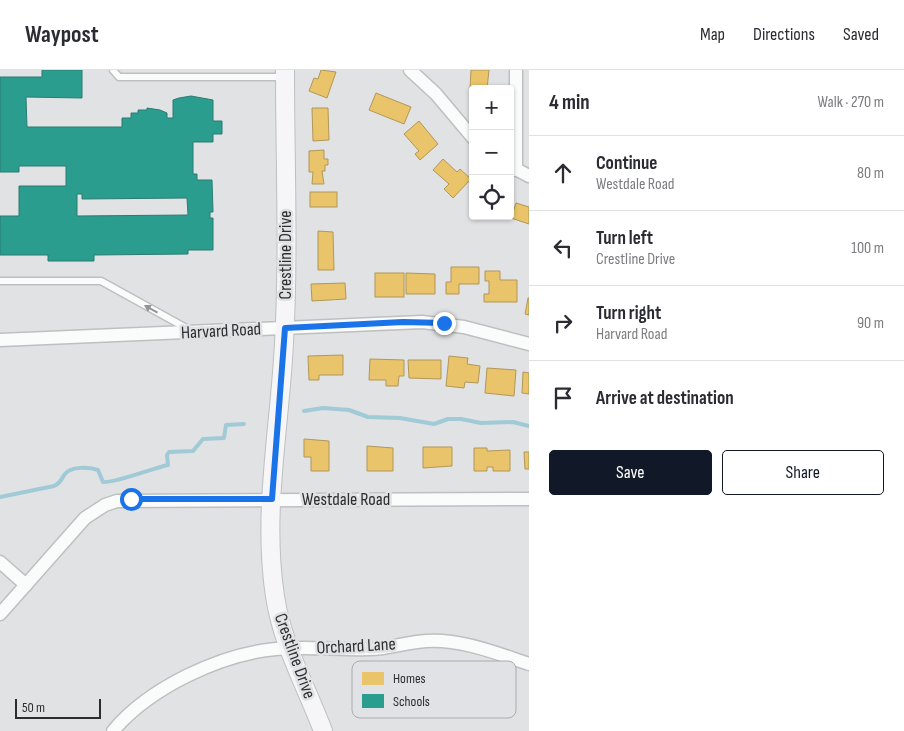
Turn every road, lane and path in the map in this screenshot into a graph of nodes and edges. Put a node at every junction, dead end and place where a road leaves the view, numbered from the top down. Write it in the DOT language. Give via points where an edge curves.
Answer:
graph roads {
  1 [pos="113,70"];
  2 [pos="410,70"];
  3 [pos="516,70"];
  4 [pos="285,73"];
  5 [pos="469,133"];
  6 [pos="514,135"];
  7 [pos="514,168"];
  8 [pos="529,176"];
  9 [pos="0,281"];
  10 [pos="285,328"];
  11 [pos="193,332"];
  12 [pos="0,340"];
  13 [pos="529,344"];
  14 [pos="272,499"];
  15 [pos="529,499"];
  16 [pos="0,562"];
  17 [pos="26,584"];
  18 [pos="0,614"];
  19 [pos="290,649"];
  20 [pos="529,664"];
  21 [pos="113,731"];
  22 [pos="323,731"];
  1 -- 4 [label="lane" via="119,77"];
  2 -- 5 [label="street" via="436,94"];
  3 -- 6 [label="street"];
  4 -- 10 [label="street, Crestline Drive"];
  7 -- 8 [label="street"];
  11 -- 9 [label="lane, one-way" via="101,281"];
  10 -- 11 [label="street, Harvard Road"];
  10 -- 13 [label="street, Harvard Road" via="444,323"];
  10 -- 14 [label="street, Crestline Drive"];
  11 -- 12 [label="street, Harvard Road"];
  14 -- 15 [label="street, Westdale Road"];
  14 -- 17 [label="street, Westdale Road" via="131,499 111,503 85,518"];
  14 -- 19 [label="street, Crestline Drive" via="275,595"];
  16 -- 17 [label="street"];
  17 -- 18 [label="street, Westdale Road"];
  19 -- 20 [label="street, Orchard Lane" via="376,649 446,641 478,647"];
  19 -- 21 [label="street, Orchard Lane" via="236,658 192,674 155,695"];
  19 -- 22 [label="street, Crestline Drive"];
}
